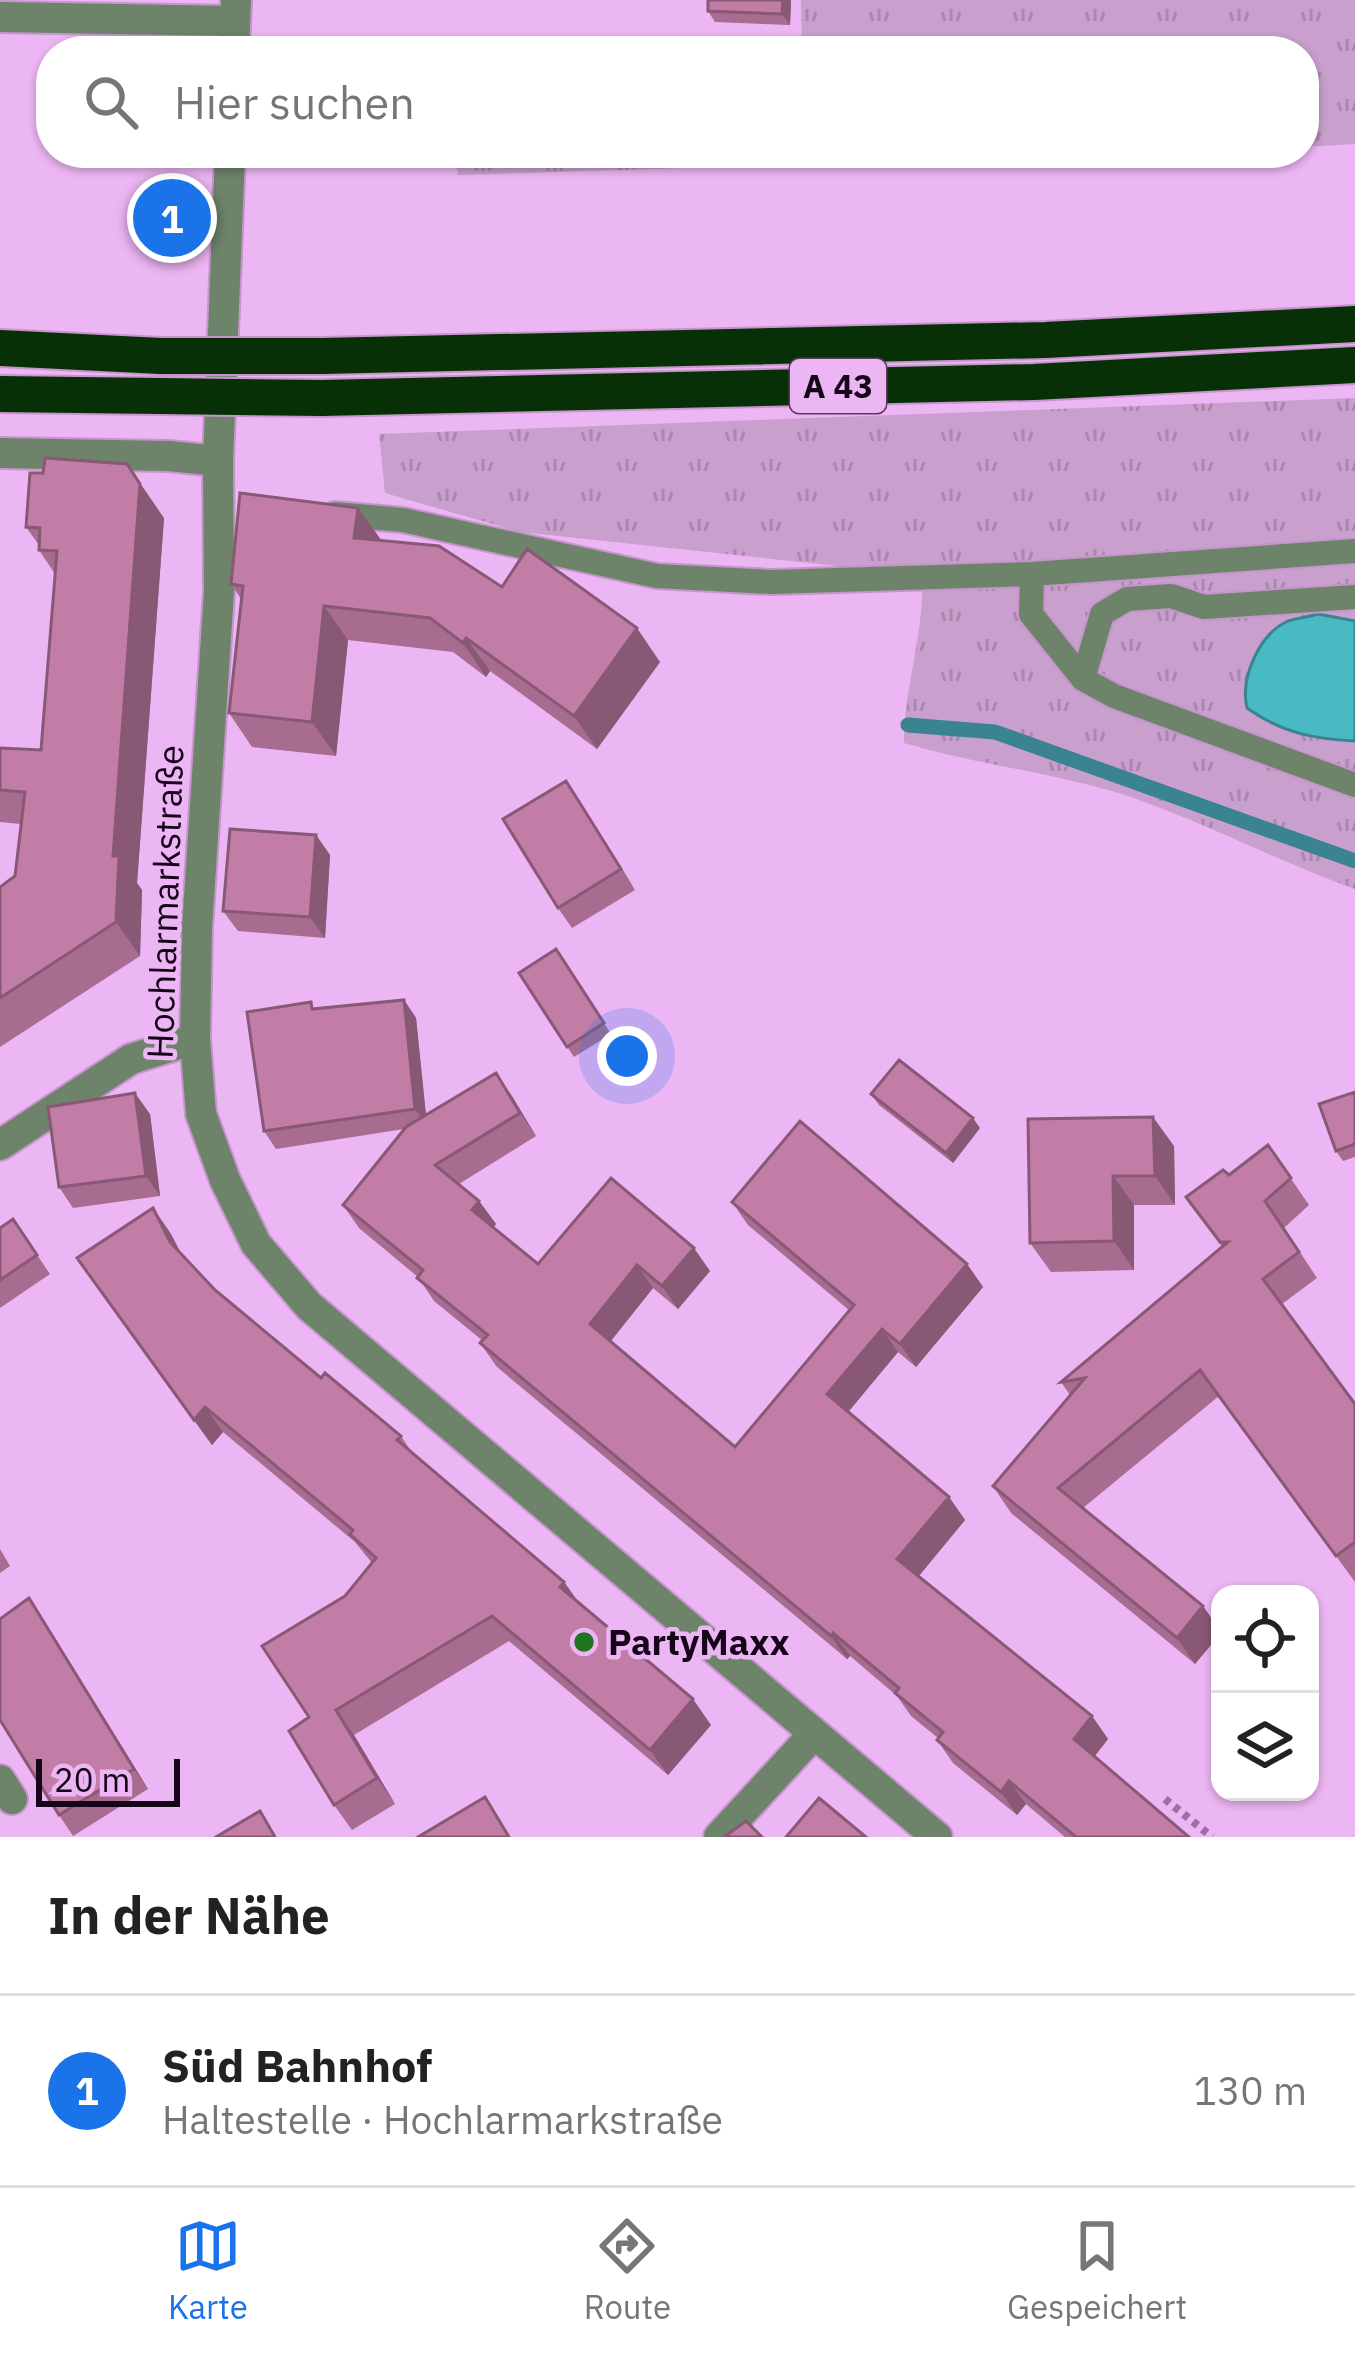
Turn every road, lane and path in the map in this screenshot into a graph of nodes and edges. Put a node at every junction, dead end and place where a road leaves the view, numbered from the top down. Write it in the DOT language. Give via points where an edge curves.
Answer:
graph roads {
  1 [pos="0,17"];
  2 [pos="235,24"];
  3 [pos="229,168"];
  4 [pos="1355,324"];
  5 [pos="0,348"];
  6 [pos="1355,365"];
  7 [pos="0,394"];
  8 [pos="0,453"];
  9 [pos="218,461"];
  10 [pos="311,512"];
  11 [pos="1355,551"];
  12 [pos="1032,574"];
  13 [pos="1352,598"];
  14 [pos="1083,679"];
  15 [pos="1355,784"];
  16 [pos="195,1039"];
  17 [pos="0,1145"];
  18 [pos="814,1734"];
  19 [pos="1165,1799"];
  20 [pos="719,1837"];
  21 [pos="937,1837"];
  22 [pos="1212,1837"];
  1 -- 2 [label="street"];
  3 -- 9 [label="street, Hochlarmarkstraße"];
  4 -- 5 [label="highway, A 43, bridge" via="1046,340 322,356"];
  6 -- 7 [label="highway, A 43, bridge" via="1034,382 321,398"];
  8 -- 9 [label="street"];
  9 -- 16 [label="street, Hochlarmarkstraße" via="230,504"];
  10 -- 12 [label="lane" via="404,520 657,576 771,582"];
  11 -- 12 [label="lane"];
  12 -- 14 [label="lane" via="1030,614"];
  13 -- 14 [label="lane" via="1204,607 1172,596 1127,598 1102,614"];
  14 -- 15 [label="lane"];
  16 -- 17 [label="street" via="131,1059"];
  16 -- 18 [label="street, Hochlarmarkstraße" via="201,1114 225,1180 256,1244 309,1306"];
  18 -- 20 [label="street"];
  18 -- 21 [label="street, Hochlarmarkstraße"];
  19 -- 22 [label="path"];
}
